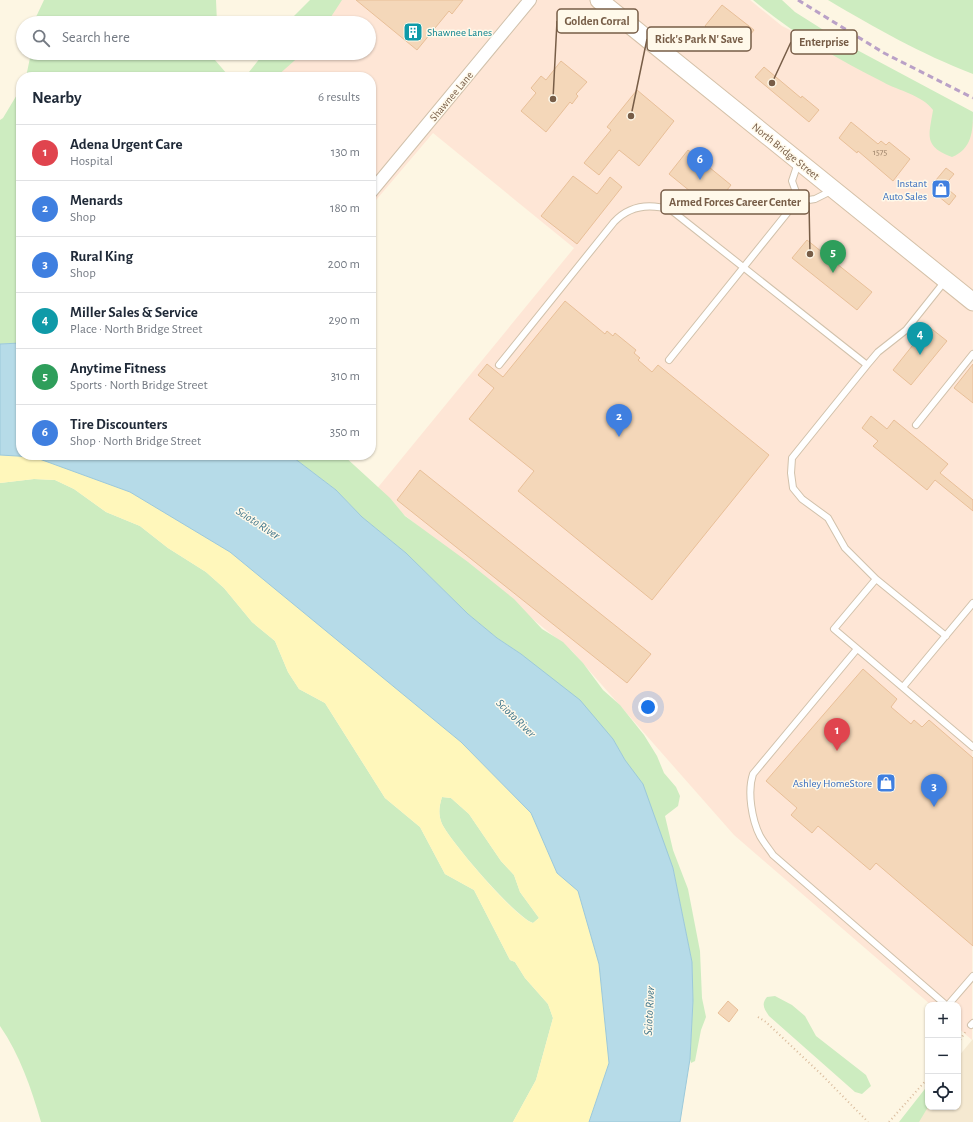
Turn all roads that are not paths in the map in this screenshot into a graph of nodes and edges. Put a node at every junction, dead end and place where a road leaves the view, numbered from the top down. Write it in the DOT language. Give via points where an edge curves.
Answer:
graph roads {
  1 [pos="530,0"];
  2 [pos="599,0"];
  3 [pos="798,160"];
  4 [pos="376,186"];
  5 [pos="834,190"];
  6 [pos="796,202"];
  7 [pos="744,268"];
  8 [pos="946,280"];
  9 [pos="973,302"];
  10 [pos="973,354"];
  11 [pos="669,360"];
  12 [pos="499,365"];
  13 [pos="867,365"];
  14 [pos="916,425"];
  15 [pos="876,579"];
  16 [pos="973,603"];
  17 [pos="946,636"];
  18 [pos="857,649"];
  19 [pos="903,687"];
  20 [pos="973,747"];
  21 [pos="973,976"];
  22 [pos="944,1002"];
  23 [pos="950,1002"];
  1 -- 4 [label="street, Shawnee Lane"];
  2 -- 3 [label="main road, North Bridge Street"];
  3 -- 5 [label="main road, North Bridge Street"];
  3 -- 6 [label="lane" via="792,181"];
  5 -- 6 [label="lane" via="816,199"];
  5 -- 8 [label="main road, North Bridge Street"];
  6 -- 7 [label="lane"];
  7 -- 11 [label="lane"];
  7 -- 12 [label="lane" via="671,210 658,206 632,209 614,222"];
  7 -- 13 [label="lane"];
  8 -- 9 [label="main road, North Bridge Street"];
  8 -- 13 [label="lane" via="906,330 878,352"];
  10 -- 14 [label="lane"];
  13 -- 15 [label="lane" via="792,458 791,473 793,488 828,518 845,548"];
  15 -- 17 [label="lane"];
  15 -- 18 [label="lane" via="834,629"];
  16 -- 17 [label="lane"];
  17 -- 19 [label="lane"];
  18 -- 19 [label="lane"];
  18 -- 22 [label="lane" via="753,774 750,783 754,820 760,837 773,855"];
  19 -- 20 [label="lane"];
  21 -- 23 [label="lane"];
}
